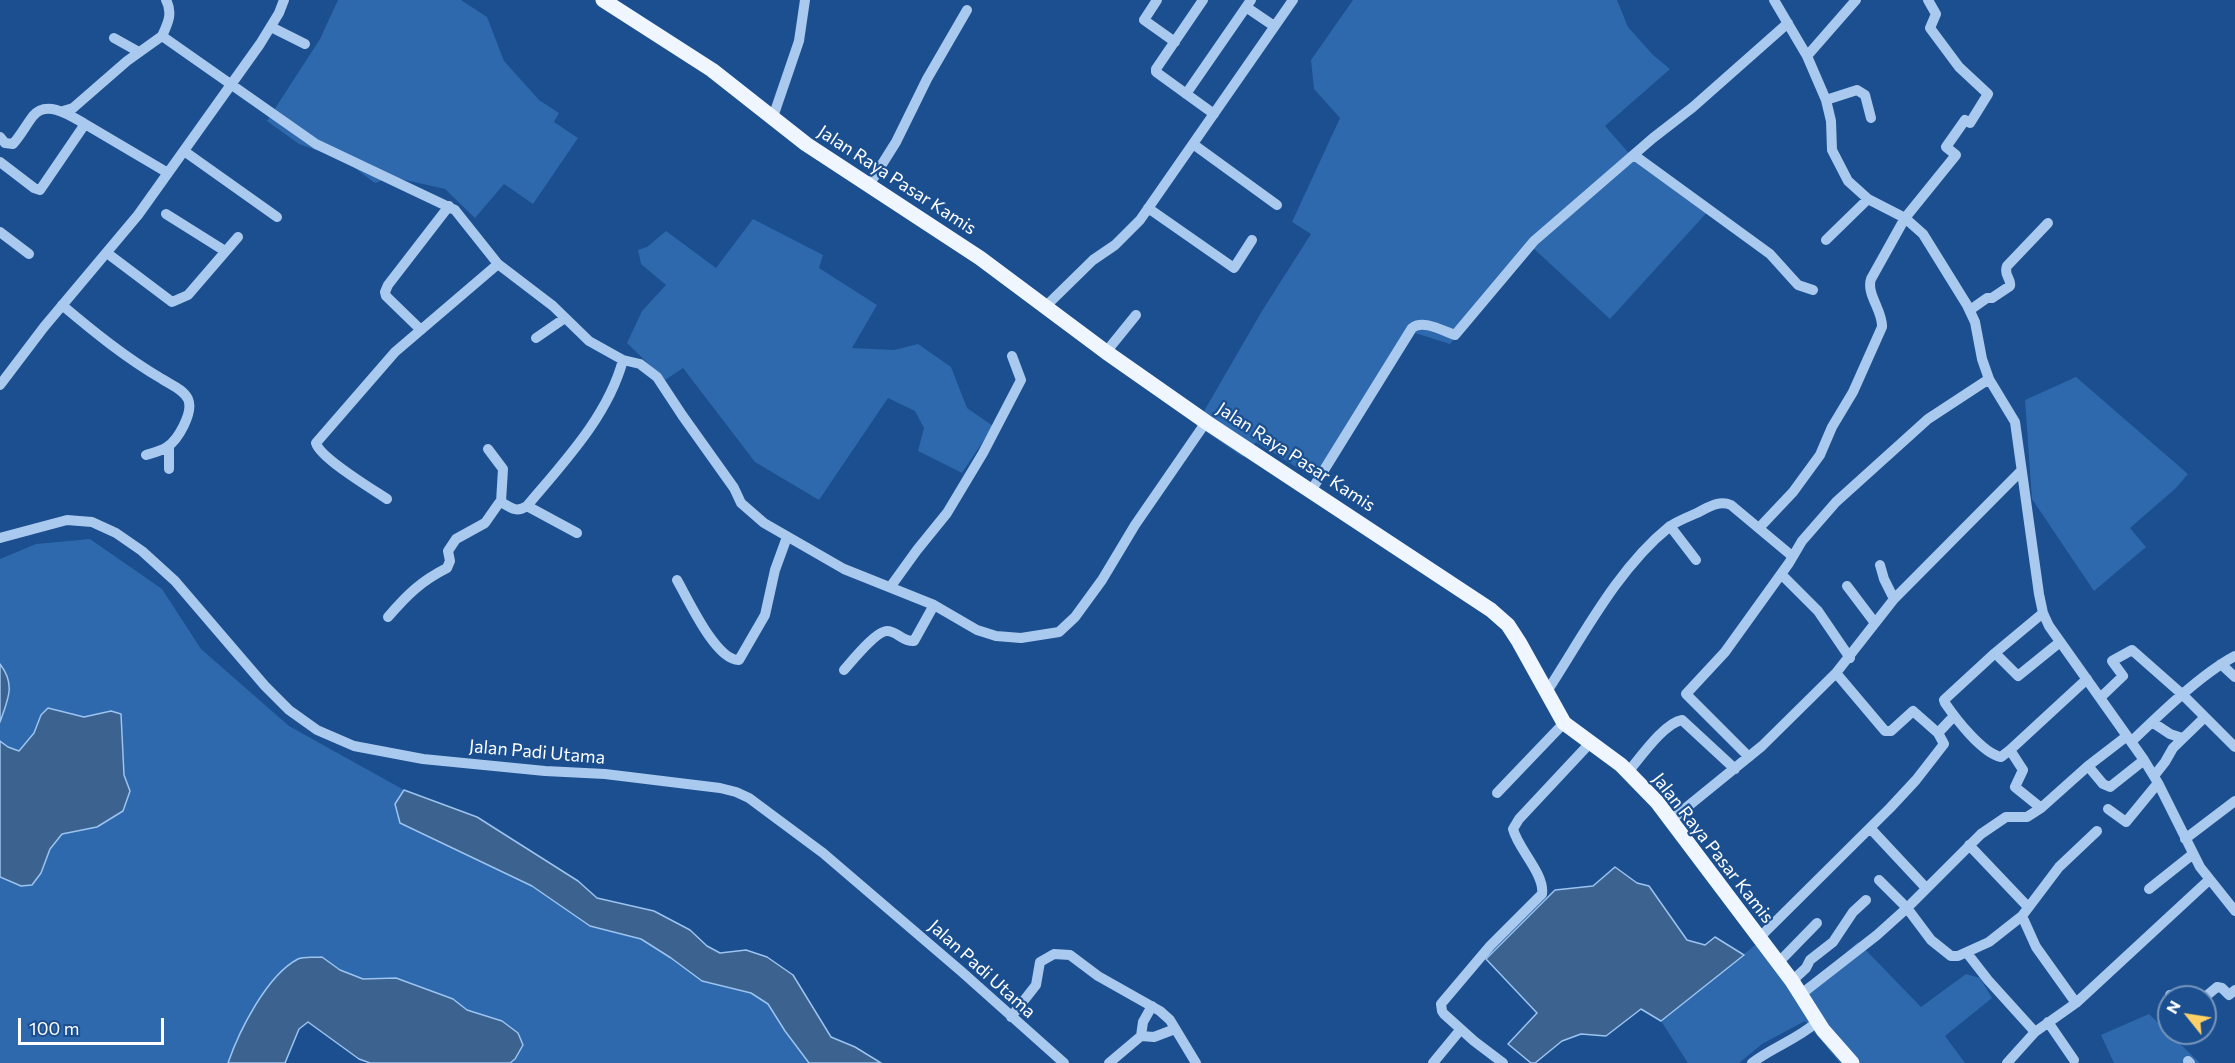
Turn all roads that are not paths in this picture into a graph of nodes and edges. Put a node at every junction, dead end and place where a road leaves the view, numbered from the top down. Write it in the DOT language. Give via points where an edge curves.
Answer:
graph roads {
  1 [pos="284,0"];
  2 [pos="603,0"];
  3 [pos="805,0"];
  4 [pos="1203,0"];
  5 [pos="1293,0"];
  6 [pos="1774,0"];
  7 [pos="1856,0"];
  8 [pos="1928,0"];
  9 [pos="171,2"];
  10 [pos="1152,2"];
  11 [pos="1248,4"];
  12 [pos="967,10"];
  13 [pos="1788,23"];
  14 [pos="271,27"];
  15 [pos="1274,27"];
  16 [pos="162,36"];
  17 [pos="114,38"];
  18 [pos="1175,42"];
  19 [pos="305,44"];
  20 [pos="139,52"];
  21 [pos="1807,56"];
  22 [pos="231,83"];
  23 [pos="1186,94"];
  24 [pos="1826,100"];
  25 [pos="63,111"];
  26 [pos="1214,114"];
  27 [pos="773,117"];
  28 [pos="1871,118"];
  29 [pos="85,124"];
  30 [pos="0,137"];
  31 [pos="1193,144"];
  32 [pos="184,151"];
  33 [pos="1634,155"];
  34 [pos="0,162"];
  35 [pos="168,173"];
  36 [pos="869,185"];
  37 [pos="1868,199"];
  38 [pos="1277,205"];
  39 [pos="449,206"];
  40 [pos="1149,208"];
  41 [pos="166,214"];
  42 [pos="277,217"];
  43 [pos="1905,218"];
  44 [pos="2048,223"];
  45 [pos="0,232"];
  46 [pos="238,237"];
  47 [pos="1252,240"];
  48 [pos="1826,240"];
  49 [pos="225,251"];
  50 [pos="107,253"];
  51 [pos="29,254"];
  52 [pos="498,264"];
  53 [pos="1813,290"];
  54 [pos="62,305"];
  55 [pos="1045,307"];
  56 [pos="1970,310"];
  57 [pos="1136,315"];
  58 [pos="564,318"];
  59 [pos="422,330"];
  60 [pos="536,338"];
  61 [pos="1106,352"];
  62 [pos="1012,356"];
  63 [pos="622,360"];
  64 [pos="1989,379"];
  65 [pos="0,385"];
  66 [pos="1206,422"];
  67 [pos="169,446"];
  68 [pos="488,449"];
  69 [pos="146,455"];
  70 [pos="169,469"];
  71 [pos="2021,471"];
  72 [pos="1311,491"];
  73 [pos="387,499"];
  74 [pos="501,502"];
  75 [pos="527,506"];
  76 [pos="1670,526"];
  77 [pos="1760,528"];
  78 [pos="577,533"];
  79 [pos="787,537"];
  80 [pos="0,538"];
  81 [pos="1792,556"];
  82 [pos="1696,560"];
  83 [pos="1880,565"];
  84 [pos="1781,574"];
  85 [pos="677,580"];
  86 [pos="891,586"];
  87 [pos="1846,586"];
  88 [pos="1894,598"];
  89 [pos="934,605"];
  90 [pos="2043,613"];
  91 [pos="388,617"];
  92 [pos="1875,623"];
  93 [pos="2060,642"];
  94 [pos="1995,653"];
  95 [pos="2235,656"];
  96 [pos="1850,658"];
  97 [pos="2221,664"];
  98 [pos="844,670"];
  99 [pos="1836,673"];
  100 [pos="2235,677"];
  101 [pos="2087,679"];
  102 [pos="1546,693"];
  103 [pos="2183,695"];
  104 [pos="2101,698"];
  105 [pos="1954,716"];
  106 [pos="2205,717"];
  107 [pos="2152,722"];
  108 [pos="1564,723"];
  109 [pos="1938,733"];
  110 [pos="2182,738"];
  111 [pos="2129,739"];
  112 [pos="1591,742"];
  113 [pos="2235,747"];
  114 [pos="2010,750"];
  115 [pos="1749,758"];
  116 [pos="2144,760"];
  117 [pos="2088,766"];
  118 [pos="1735,769"];
  119 [pos="1628,772"];
  120 [pos="2156,779"];
  121 [pos="1497,793"];
  122 [pos="2235,801"];
  123 [pos="2041,808"];
  124 [pos="2108,808"];
  125 [pos="1671,820"];
  126 [pos="1870,828"];
  127 [pos="2097,831"];
  128 [pos="2185,839"];
  129 [pos="1970,845"];
  130 [pos="2193,854"];
  131 [pos="1879,880"];
  132 [pos="2209,880"];
  133 [pos="1926,888"];
  134 [pos="2149,889"];
  135 [pos="1866,900"];
  136 [pos="1907,908"];
  137 [pos="2025,911"];
  138 [pos="2235,911"];
  139 [pos="1817,923"];
  140 [pos="1759,938"];
  141 [pos="1967,953"];
  142 [pos="1778,963"];
  143 [pos="1792,981"];
  144 [pos="2217,987"];
  145 [pos="2235,990"];
  146 [pos="1800,995"];
  147 [pos="2076,1003"];
  148 [pos="1152,1006"];
  149 [pos="1011,1017"];
  150 [pos="1817,1022"];
  151 [pos="2048,1022"];
  152 [pos="1175,1029"];
  153 [pos="1461,1029"];
  154 [pos="2035,1032"];
  155 [pos="1141,1036"];
  156 [pos="2074,1060"];
  157 [pos="1064,1063"];
  158 [pos="1109,1063"];
  159 [pos="1196,1063"];
  160 [pos="1433,1063"];
  161 [pos="1503,1063"];
  162 [pos="1752,1063"];
  163 [pos="1852,1063"];
  164 [pos="2007,1063"];
  1 -- 14 [label="street"];
  2 -- 27 [label="main road, Jalan Raya Pasar Kamis" via="712,70"];
  3 -- 27 [label="street" via="796,49"];
  4 -- 18 [label="street"];
  5 -- 15 [label="street"];
  6 -- 13 [label="street"];
  7 -- 21 [label="street"];
  8 -- 43 [label="street" via="1936,14 1931,29 1959,68 1988,94 1970,123 1965,120 1946,147 1956,155"];
  9 -- 16 [label="street"];
  10 -- 18 [label="street" via="1144,20"];
  11 -- 15 [label="street"];
  11 -- 23 [label="street"];
  12 -- 36 [label="street"];
  13 -- 21 [label="street"];
  13 -- 33 [label="street"];
  14 -- 19 [label="street"];
  14 -- 22 [label="street"];
  15 -- 26 [label="street"];
  16 -- 20 [label="street"];
  16 -- 22 [label="street"];
  17 -- 20 [label="street"];
  18 -- 23 [label="street" via="1156,72"];
  20 -- 25 [label="street" via="73,108"];
  21 -- 24 [label="street"];
  22 -- 32 [label="street"];
  22 -- 39 [label="street" via="316,144"];
  23 -- 26 [label="street"];
  24 -- 28 [label="street" via="1857,90 1865,95"];
  24 -- 37 [label="street" via="1832,150 1848,181"];
  25 -- 29 [label="street"];
  25 -- 30 [label="street" via="39,110 13,144"];
  26 -- 31 [label="street"];
  27 -- 36 [label="main road, Jalan Raya Pasar Kamis"];
  29 -- 34 [label="street" via="40,190"];
  29 -- 35 [label="street"];
  31 -- 38 [label="street"];
  31 -- 40 [label="street"];
  32 -- 35 [label="street"];
  32 -- 42 [label="street"];
  33 -- 53 [label="street" via="1770,254 1798,285"];
  33 -- 72 [label="street" via="1534,241 1455,335 1422,324 1412,327"];
  35 -- 50 [label="street"];
  36 -- 55 [label="main road, Jalan Raya Pasar Kamis" via="980,258"];
  37 -- 43 [label="street"];
  37 -- 48 [label="street"];
  39 -- 52 [label="street" via="466,221"];
  39 -- 59 [label="street" via="385,292"];
  40 -- 47 [label="street" via="1234,268"];
  40 -- 55 [label="street" via="1126,236 1093,260"];
  41 -- 49 [label="street"];
  43 -- 56 [label="street" via="1927,239"];
  43 -- 77 [label="street" via="1869,284 1882,327 1852,392 1820,455"];
  44 -- 56 [label="street" via="2007,266 2010,286"];
  45 -- 51 [label="street"];
  46 -- 49 [label="street"];
  49 -- 50 [label="street" via="188,295 172,302"];
  50 -- 54 [label="street"];
  52 -- 58 [label="street"];
  52 -- 59 [label="street"];
  54 -- 65 [label="street"];
  54 -- 67 [label="street" via="129,359 184,394 190,404 188,412"];
  55 -- 61 [label="main road, Jalan Raya Pasar Kamis"];
  56 -- 64 [label="street"];
  57 -- 61 [label="street"];
  58 -- 60 [label="street"];
  58 -- 63 [label="street" via="589,341"];
  59 -- 73 [label="street" via="395,352 316,443 332,461"];
  61 -- 66 [label="main road, Jalan Raya Pasar Kamis"];
  62 -- 86 [label="street" via="1021,380 983,453 947,513"];
  63 -- 75 [label="street" via="603,408"];
  63 -- 79 [label="street" via="640,364 657,377 746,510"];
  64 -- 71 [label="street" via="2015,422"];
  64 -- 81 [label="street" via="1928,419 1854,485"];
  66 -- 72 [label="main road, Jalan Raya Pasar Kamis"];
  66 -- 89 [label="street" via="1102,580 1059,632 1021,638 996,636 977,630"];
  67 -- 69 [label="street"];
  67 -- 70 [label="street"];
  68 -- 74 [label="street" via="503,470"];
  71 -- 88 [label="street"];
  71 -- 90 [label="street"];
  72 -- 102 [label="main road, Jalan Raya Pasar Kamis" via="1491,610 1519,642"];
  74 -- 75 [label="street" via="514,510"];
  74 -- 91 [label="street" via="484,523 456,539 448,551 447,568 409,592"];
  75 -- 78 [label="street"];
  76 -- 77 [label="street" via="1724,502"];
  76 -- 82 [label="street"];
  76 -- 102 [label="street" via="1619,580"];
  77 -- 81 [label="street"];
  79 -- 85 [label="street" via="765,615 739,660 732,660 712,643"];
  79 -- 86 [label="street" via="844,569"];
  80 -- 149 [label="street, Jalan Padi Utama" via="67,520 92,522 116,533 175,581 289,710 317,730 354,746 423,759 605,774 736,792 767,810 823,853"];
  81 -- 84 [label="street"];
  83 -- 88 [label="street"];
  84 -- 96 [label="street" via="1818,611"];
  84 -- 115 [label="street" via="1725,652 1686,694"];
  86 -- 89 [label="street"];
  87 -- 92 [label="street"];
  88 -- 92 [label="street"];
  89 -- 98 [label="street" via="914,641 884,632"];
  90 -- 93 [label="street"];
  90 -- 94 [label="street"];
  92 -- 96 [label="street"];
  93 -- 94 [label="street" via="2018,676"];
  93 -- 101 [label="street"];
  94 -- 105 [label="street" via="1946,697 1945,704"];
  95 -- 97 [label="street"];
  96 -- 99 [label="street"];
  97 -- 100 [label="street"];
  97 -- 103 [label="street"];
  99 -- 109 [label="street" via="1885,731 1891,731 1913,711"];
  99 -- 115 [label="street"];
  101 -- 104 [label="street"];
  101 -- 114 [label="street"];
  102 -- 108 [label="main road, Jalan Raya Pasar Kamis"];
  103 -- 104 [label="street" via="2132,651 2112,661 2123,676"];
  103 -- 106 [label="street"];
  103 -- 107 [label="street"];
  104 -- 111 [label="street"];
  105 -- 109 [label="street"];
  105 -- 114 [label="street" via="1967,732 1998,756"];
  106 -- 110 [label="street"];
  106 -- 113 [label="street"];
  107 -- 110 [label="street"];
  107 -- 111 [label="street"];
  108 -- 112 [label="main road, Jalan Raya Pasar Kamis"];
  108 -- 121 [label="street"];
  109 -- 126 [label="street" via="1943,740 1942,748"];
  110 -- 120 [label="street" via="2172,748"];
  111 -- 116 [label="street"];
  111 -- 117 [label="street"];
  112 -- 119 [label="main road, Jalan Raya Pasar Kamis"];
  112 -- 153 [label="street" via="1514,826 1514,834 1539,878 1542,894 1490,945 1441,1004 1442,1011"];
  114 -- 123 [label="street" via="2023,770 2015,787"];
  115 -- 118 [label="street"];
  116 -- 117 [label="street" via="2110,787"];
  116 -- 120 [label="street"];
  117 -- 123 [label="street"];
  118 -- 119 [label="street" via="1682,720 1664,731"];
  118 -- 125 [label="street"];
  119 -- 125 [label="main road, Jalan Raya Pasar Kamis"];
  120 -- 124 [label="street" via="2126,822"];
  120 -- 128 [label="street"];
  122 -- 128 [label="street"];
  123 -- 129 [label="street" via="2027,817 2006,816"];
  125 -- 140 [label="main road, Jalan Raya Pasar Kamis"];
  126 -- 133 [label="street"];
  126 -- 140 [label="street"];
  127 -- 137 [label="street" via="2059,867"];
  128 -- 130 [label="street"];
  129 -- 133 [label="street"];
  129 -- 137 [label="street"];
  130 -- 132 [label="street"];
  130 -- 134 [label="street"];
  131 -- 136 [label="street"];
  132 -- 138 [label="street"];
  132 -- 147 [label="street"];
  133 -- 136 [label="street"];
  135 -- 143 [label="street" via="1833,942"];
  136 -- 141 [label="street" via="1931,940 1950,956"];
  136 -- 146 [label="street"];
  137 -- 141 [label="street" via="1989,942"];
  137 -- 147 [label="street" via="2036,947"];
  139 -- 142 [label="street"];
  140 -- 142 [label="main road, Jalan Raya Pasar Kamis"];
  141 -- 154 [label="street"];
  142 -- 143 [label="main road, Jalan Raya Pasar Kamis"];
  143 -- 146 [label="main road, Jalan Raya Pasar Kamis"];
  144 -- 145 [label="street" via="2229,995"];
  146 -- 150 [label="main road, Jalan Raya Pasar Kamis"];
  147 -- 151 [label="street"];
  148 -- 149 [label="street" via="1062,953 1040,962 1036,985"];
  148 -- 152 [label="street"];
  148 -- 155 [label="street"];
  149 -- 157 [label="street, Jalan Padi Utama"];
  150 -- 162 [label="street"];
  150 -- 163 [label="main road, Jalan Raya Pasar Kamis"];
  151 -- 154 [label="street"];
  151 -- 156 [label="street"];
  152 -- 155 [label="street" via="1154,1037"];
  152 -- 159 [label="street"];
  153 -- 160 [label="street"];
  153 -- 161 [label="street"];
  154 -- 164 [label="street"];
  155 -- 158 [label="street"];
}
